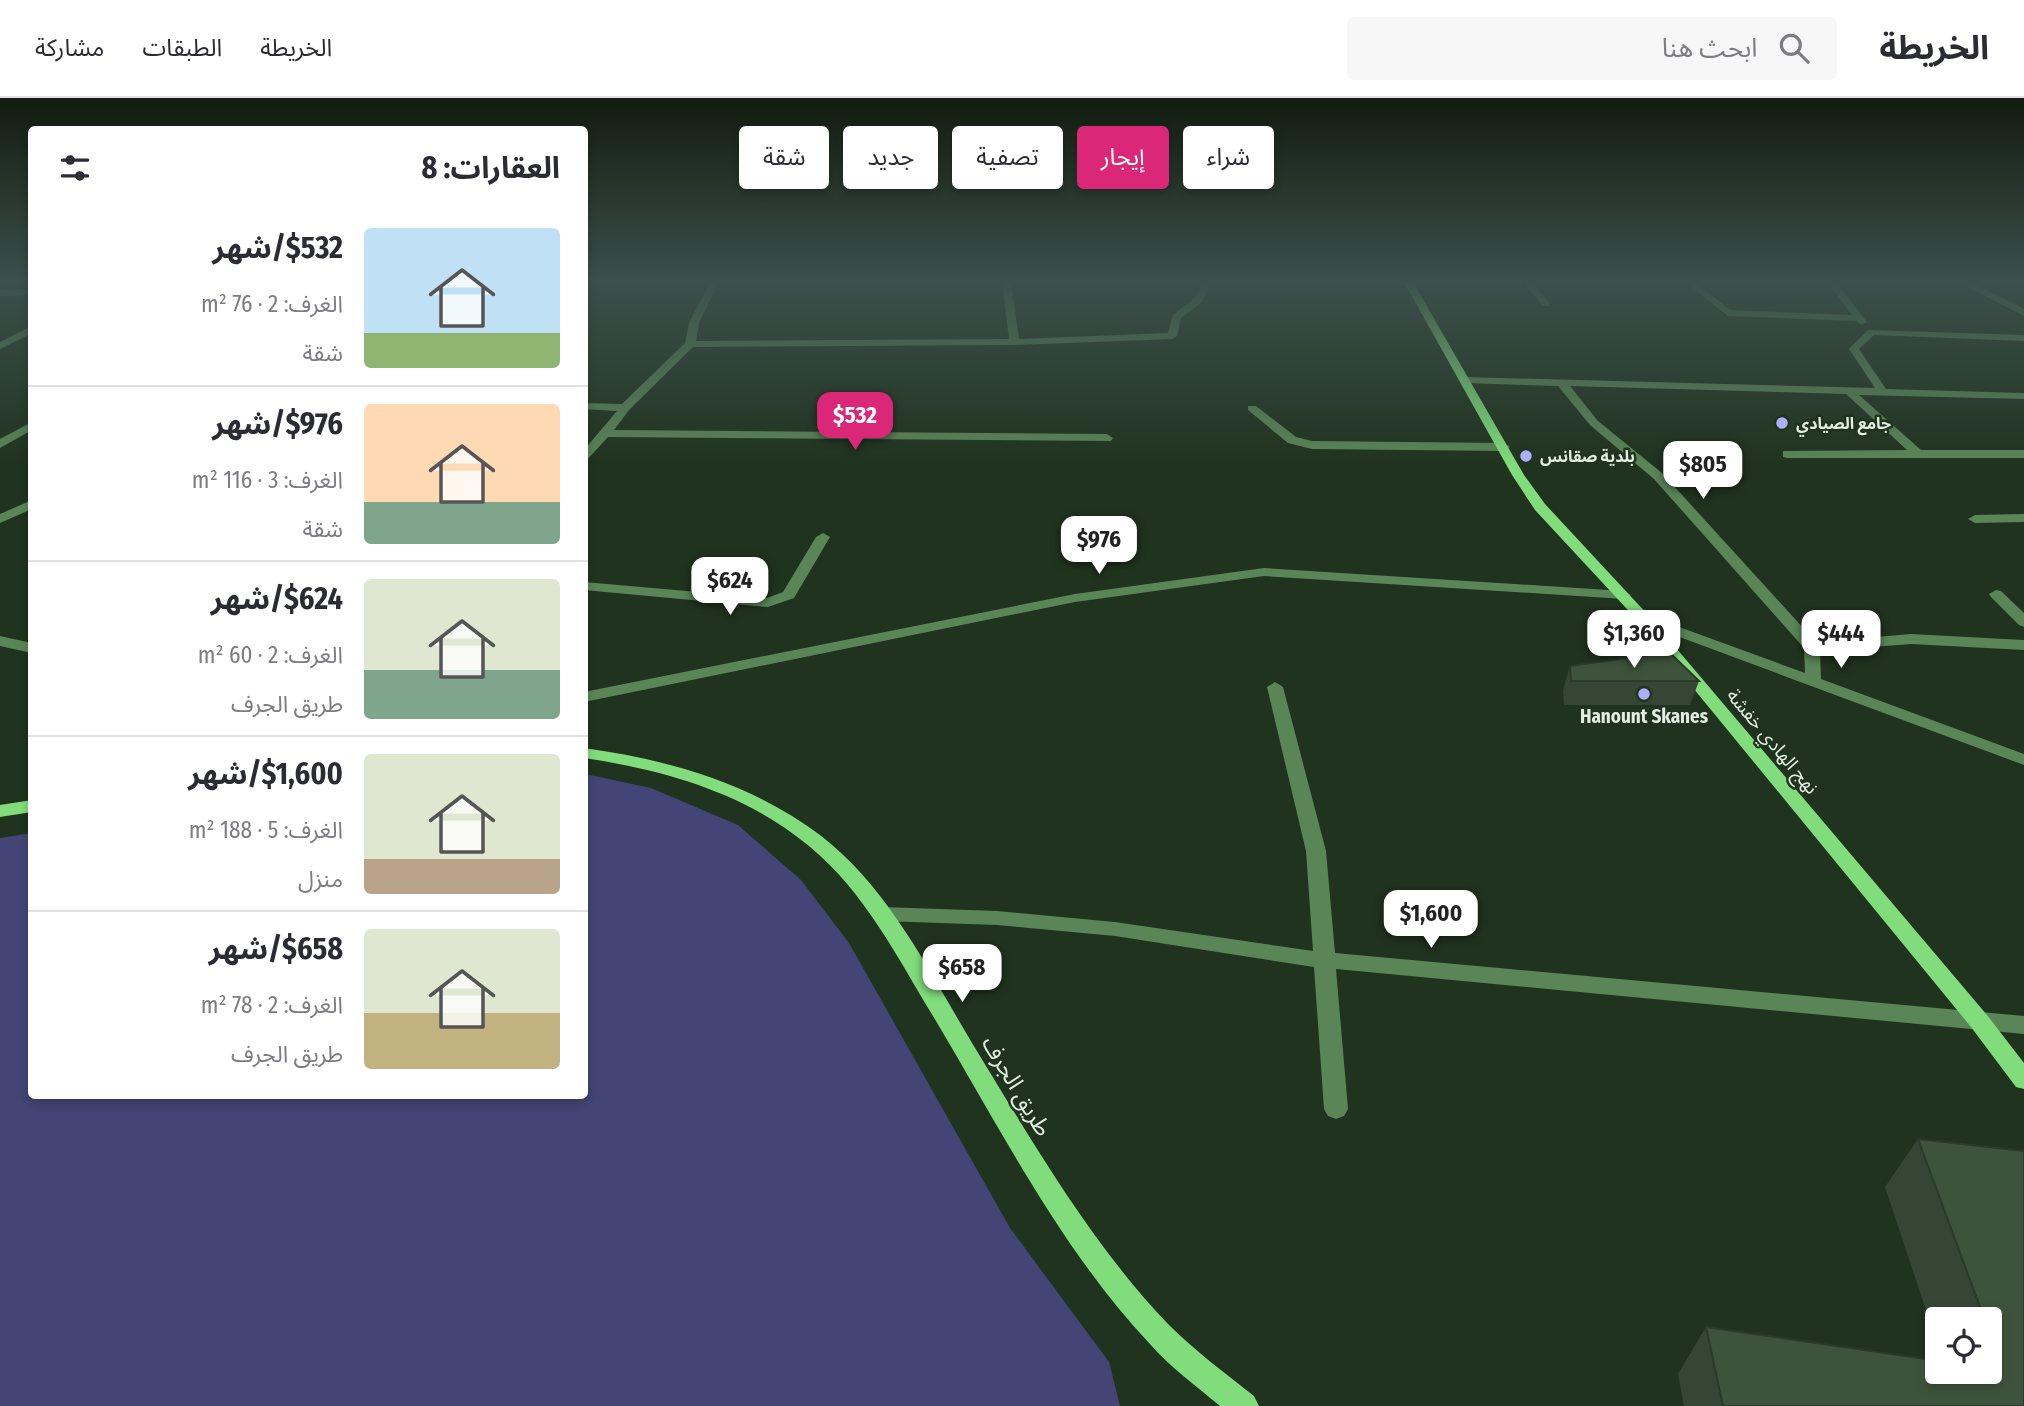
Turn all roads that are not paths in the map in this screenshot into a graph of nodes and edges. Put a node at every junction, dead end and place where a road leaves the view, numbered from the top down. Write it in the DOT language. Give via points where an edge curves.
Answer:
graph roads {
  1 [pos="846,343"];
  2 [pos="1443,343"];
  3 [pos="1860,343"];
  4 [pos="691,344"];
  5 [pos="1465,380"];
  6 [pos="1562,384"];
  7 [pos="1849,391"];
  8 [pos="1883,392"];
  9 [pos="2024,396"];
  10 [pos="588,405"];
  11 [pos="625,408"];
  12 [pos="1252,408"];
  13 [pos="28,428"];
  14 [pos="0,433"];
  15 [pos="604,433"];
  16 [pos="18,434"];
  17 [pos="1107,438"];
  18 [pos="0,444"];
  19 [pos="1504,447"];
  20 [pos="1917,453"];
  21 [pos="588,454"];
  22 [pos="1787,454"];
  23 [pos="2024,454"];
  24 [pos="28,505"];
  25 [pos="2024,518"];
  26 [pos="0,519"];
  27 [pos="1975,519"];
  28 [pos="823,537"];
  29 [pos="588,586"];
  30 [pos="1996,594"];
  31 [pos="1624,595"];
  32 [pos="1644,619"];
  33 [pos="2024,622"];
  34 [pos="0,641"];
  35 [pos="2024,645"];
  36 [pos="28,647"];
  37 [pos="1812,647"];
  38 [pos="1813,679"];
  39 [pos="1275,687"];
  40 [pos="588,696"];
  41 [pos="588,753"];
  42 [pos="2024,760"];
  43 [pos="28,807"];
  44 [pos="0,811"];
  45 [pos="881,914"];
  46 [pos="1322,960"];
  47 [pos="1979,1021"];
  48 [pos="2024,1025"];
  49 [pos="2024,1080"];
  50 [pos="1336,1109"];
  51 [pos="1244,1406"];
  1 -- 4 [label="street"];
  2 -- 5 [label="main road, نهج الهادي خفشة"];
  3 -- 8 [label="street" via="1854,349"];
  4 -- 11 [label="street"];
  5 -- 6 [label="street"];
  5 -- 19 [label="main road, نهج الهادي خفشة"];
  6 -- 7 [label="street"];
  6 -- 37 [label="street" via="1594,422 1658,477"];
  7 -- 8 [label="street"];
  7 -- 20 [label="street"];
  8 -- 9 [label="street"];
  10 -- 11 [label="street"];
  11 -- 15 [label="street"];
  12 -- 19 [label="street" via="1292,440 1312,444"];
  13 -- 16 [label="street"];
  14 -- 16 [label="street"];
  15 -- 17 [label="street"];
  15 -- 21 [label="street"];
  16 -- 18 [label="street"];
  19 -- 31 [label="main road, نهج الهادي خفشة" via="1540,507"];
  20 -- 22 [label="street"];
  20 -- 23 [label="street"];
  24 -- 26 [label="street"];
  25 -- 27 [label="street"];
  28 -- 29 [label="street" via="789,595 780,601"];
  30 -- 33 [label="street"];
  31 -- 32 [label="main road, نهج الهادي خفشة"];
  31 -- 40 [label="street" via="1265,572 1075,598"];
  32 -- 38 [label="street"];
  32 -- 47 [label="main road, نهج الهادي خفشة"];
  34 -- 36 [label="street"];
  35 -- 37 [label="street" via="1911,639"];
  37 -- 38 [label="street"];
  38 -- 42 [label="street"];
  39 -- 46 [label="street" via="1315,851"];
  41 -- 45 [label="main road, طريق الجرف" via="675,769 767,808 843,865"];
  43 -- 44 [label="main road"];
  45 -- 46 [label="street" via="1115,929"];
  45 -- 51 [label="main road, طريق الجرف" via="1059,1206 1150,1324"];
  46 -- 47 [label="street"];
  46 -- 50 [label="street"];
  47 -- 48 [label="street"];
  47 -- 49 [label="main road, نهج الهادي خفشة"];
}
